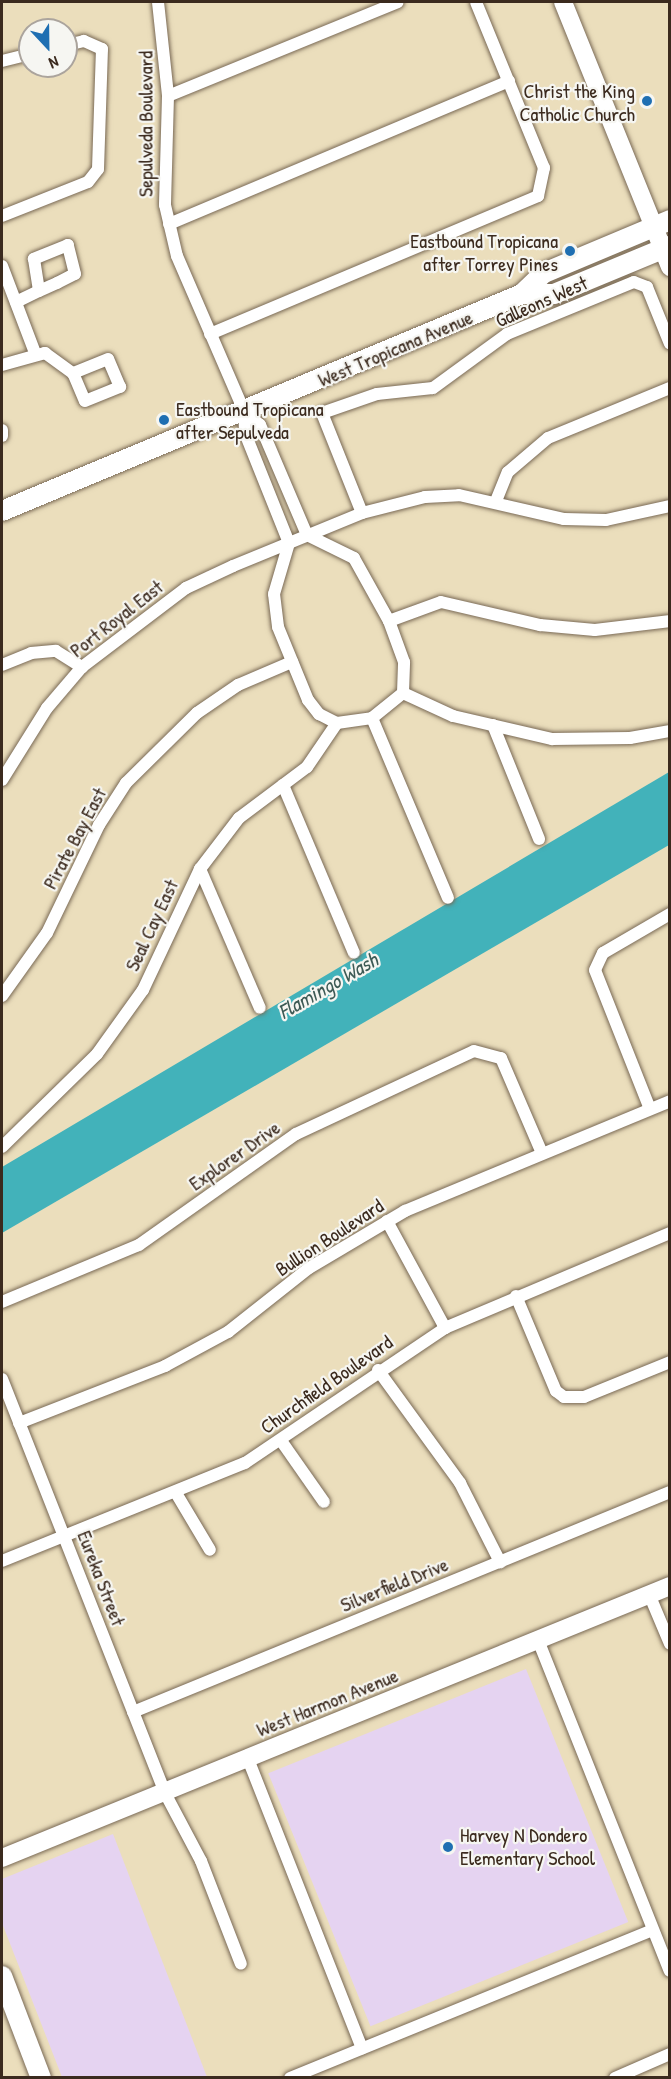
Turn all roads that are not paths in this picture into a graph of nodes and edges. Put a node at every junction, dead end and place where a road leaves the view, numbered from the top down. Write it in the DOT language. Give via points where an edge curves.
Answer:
graph roads {
  1 [pos="158,2"];
  2 [pos="398,2"];
  3 [pos="476,2"];
  4 [pos="563,2"];
  5 [pos="78,42"];
  6 [pos="18,57"];
  7 [pos="2,61"];
  8 [pos="509,81"];
  9 [pos="168,96"];
  10 [pos="2,216"];
  11 [pos="169,224"];
  12 [pos="662,224"];
  13 [pos="667,254"];
  14 [pos="2,266"];
  15 [pos="39,291"];
  16 [pos="522,294"];
  17 [pos="16,302"];
  18 [pos="210,334"];
  19 [pos="669,344"];
  20 [pos="35,352"];
  21 [pos="2,365"];
  22 [pos="73,373"];
  23 [pos="669,388"];
  24 [pos="244,411"];
  25 [pos="2,430"];
  26 [pos="2,436"];
  27 [pos="496,501"];
  28 [pos="669,506"];
  29 [pos="2,511"];
  30 [pos="362,513"];
  31 [pos="298,539"];
  32 [pos="389,621"];
  33 [pos="669,621"];
  34 [pos="292,662"];
  35 [pos="2,665"];
  36 [pos="82,667"];
  37 [pos="403,693"];
  38 [pos="372,718"];
  39 [pos="337,723"];
  40 [pos="493,725"];
  41 [pos="669,731"];
  42 [pos="2,780"];
  43 [pos="283,785"];
  44 [pos="539,839"];
  45 [pos="200,869"];
  46 [pos="448,898"];
  47 [pos="669,914"];
  48 [pos="354,953"];
  49 [pos="2,996"];
  50 [pos="260,1008"];
  51 [pos="669,1101"];
  52 [pos="650,1109"];
  53 [pos="2,1147"];
  54 [pos="542,1154"];
  55 [pos="387,1221"];
  56 [pos="669,1233"];
  57 [pos="516,1296"];
  58 [pos="2,1302"];
  59 [pos="445,1328"];
  60 [pos="669,1362"];
  61 [pos="378,1370"];
  62 [pos="2,1379"];
  63 [pos="19,1423"];
  64 [pos="282,1442"];
  65 [pos="177,1492"];
  66 [pos="669,1492"];
  67 [pos="324,1502"];
  68 [pos="65,1536"];
  69 [pos="210,1550"];
  70 [pos="2,1561"];
  71 [pos="500,1562"];
  72 [pos="669,1586"];
  73 [pos="650,1594"];
  74 [pos="538,1640"];
  75 [pos="669,1644"];
  76 [pos="133,1712"];
  77 [pos="248,1759"];
  78 [pos="165,1793"];
  79 [pos="2,1858"];
  80 [pos="652,1930"];
  81 [pos="241,1964"];
  82 [pos="669,1971"];
  83 [pos="2,1976"];
  84 [pos="362,2048"];
  85 [pos="669,2054"];
  86 [pos="41,2078"];
  87 [pos="290,2078"];
  88 [pos="615,2078"];
  1 -- 9 [label="street, Sepulveda Boulevard"];
  2 -- 9 [label="street"];
  3 -- 8 [label="street"];
  4 -- 12 [label="main road"];
  5 -- 10 [label="street" via="84,40 102,49 98,169 88,182"];
  6 -- 7 [label="street"];
  8 -- 11 [label="street"];
  8 -- 18 [label="street" via="544,168 544,187 538,196"];
  9 -- 11 [label="street, Sepulveda Boulevard" via="162,157"];
  11 -- 18 [label="street, Sepulveda Boulevard"];
  12 -- 13 [label="main road"];
  12 -- 16 [label="main road, West Tropicana Avenue" via="544,273"];
  13 -- 16 [label="main road, West Tropicana Avenue" via="554,294"];
  14 -- 17 [label="street"];
  15 -- 17 [label="street"];
  16 -- 24 [label="main road, West Tropicana Avenue"];
  17 -- 20 [label="street"];
  18 -- 24 [label="street, Sepulveda Boulevard"];
  19 -- 30 [label="street, Galleons West" via="647,287 634,282 507,334 433,388 377,394 322,413"];
  20 -- 21 [label="street"];
  20 -- 22 [label="street"];
  23 -- 27 [label="street" via="548,438 508,472"];
  24 -- 29 [label="main road, West Tropicana Avenue"];
  24 -- 31 [label="street, Sepulveda Boulevard" via="245,433"];
  24 -- 31 [label="street, Sepulveda Boulevard" via="260,425"];
  25 -- 26 [label="street"];
  27 -- 28 [label="street, Port Royal East" via="564,519 606,520"];
  27 -- 30 [label="street, Port Royal East" via="425,496"];
  30 -- 31 [label="street, Port Royal East"];
  31 -- 32 [label="street" via="354,558"];
  31 -- 34 [label="street" via="274,594 278,627"];
  31 -- 36 [label="street, Port Royal East" via="186,588"];
  32 -- 33 [label="street" via="441,602 540,625 595,630"];
  32 -- 37 [label="street" via="404,662"];
  34 -- 39 [label="street" via="308,700"];
  34 -- 49 [label="street, Pirate Bay East" via="238,685 197,713 126,783 99,825 47,933"];
  35 -- 36 [label="street" via="31,652 56,651"];
  36 -- 42 [label="street, Port Royal East" via="47,708"];
  37 -- 38 [label="street"];
  37 -- 40 [label="street" via="453,716"];
  38 -- 39 [label="street"];
  38 -- 46 [label="street"];
  39 -- 43 [label="street, Seal Cay East" via="307,767"];
  40 -- 41 [label="street" via="552,739 630,738"];
  40 -- 44 [label="street"];
  43 -- 45 [label="street, Seal Cay East" via="238,818"];
  43 -- 48 [label="street"];
  45 -- 50 [label="street"];
  45 -- 53 [label="street, Seal Cay East" via="142,990 97,1054"];
  47 -- 52 [label="street" via="597,961 595,970"];
  51 -- 52 [label="street, Bullion Boulevard"];
  52 -- 54 [label="street, Bullion Boulevard"];
  54 -- 55 [label="street, Bullion Boulevard"];
  54 -- 58 [label="street, Explorer Drive" via="501,1058 493,1052 474,1051 352,1104 251,1163 139,1245"];
  55 -- 59 [label="street"];
  55 -- 63 [label="street, Bullion Boulevard" via="309,1268 207,1343 165,1366"];
  56 -- 57 [label="street, Churchfield Boulevard"];
  57 -- 59 [label="street, Churchfield Boulevard"];
  57 -- 60 [label="street" via="556,1391 564,1397 584,1397"];
  59 -- 61 [label="street, Churchfield Boulevard"];
  61 -- 64 [label="street, Churchfield Boulevard"];
  61 -- 71 [label="street" via="460,1483"];
  62 -- 63 [label="street, Eureka Street"];
  63 -- 68 [label="street, Eureka Street"];
  64 -- 65 [label="street, Churchfield Boulevard"];
  64 -- 67 [label="street"];
  65 -- 68 [label="street, Churchfield Boulevard"];
  65 -- 69 [label="street"];
  66 -- 71 [label="street, Silverfield Drive"];
  68 -- 70 [label="street, Churchfield Boulevard"];
  68 -- 76 [label="street, Eureka Street"];
  71 -- 76 [label="street, Silverfield Drive"];
  72 -- 73 [label="main road, West Harmon Avenue"];
  73 -- 74 [label="main road, West Harmon Avenue"];
  73 -- 75 [label="street"];
  74 -- 77 [label="main road, West Harmon Avenue"];
  74 -- 80 [label="street"];
  76 -- 78 [label="street, Eureka Street"];
  77 -- 78 [label="main road, West Harmon Avenue"];
  77 -- 84 [label="street"];
  78 -- 79 [label="main road, West Harmon Avenue"];
  78 -- 81 [label="street, Eureka Street" via="201,1861"];
  80 -- 82 [label="street"];
  80 -- 84 [label="street"];
  83 -- 86 [label="main road"];
  84 -- 87 [label="street"];
  85 -- 88 [label="street"];
}
